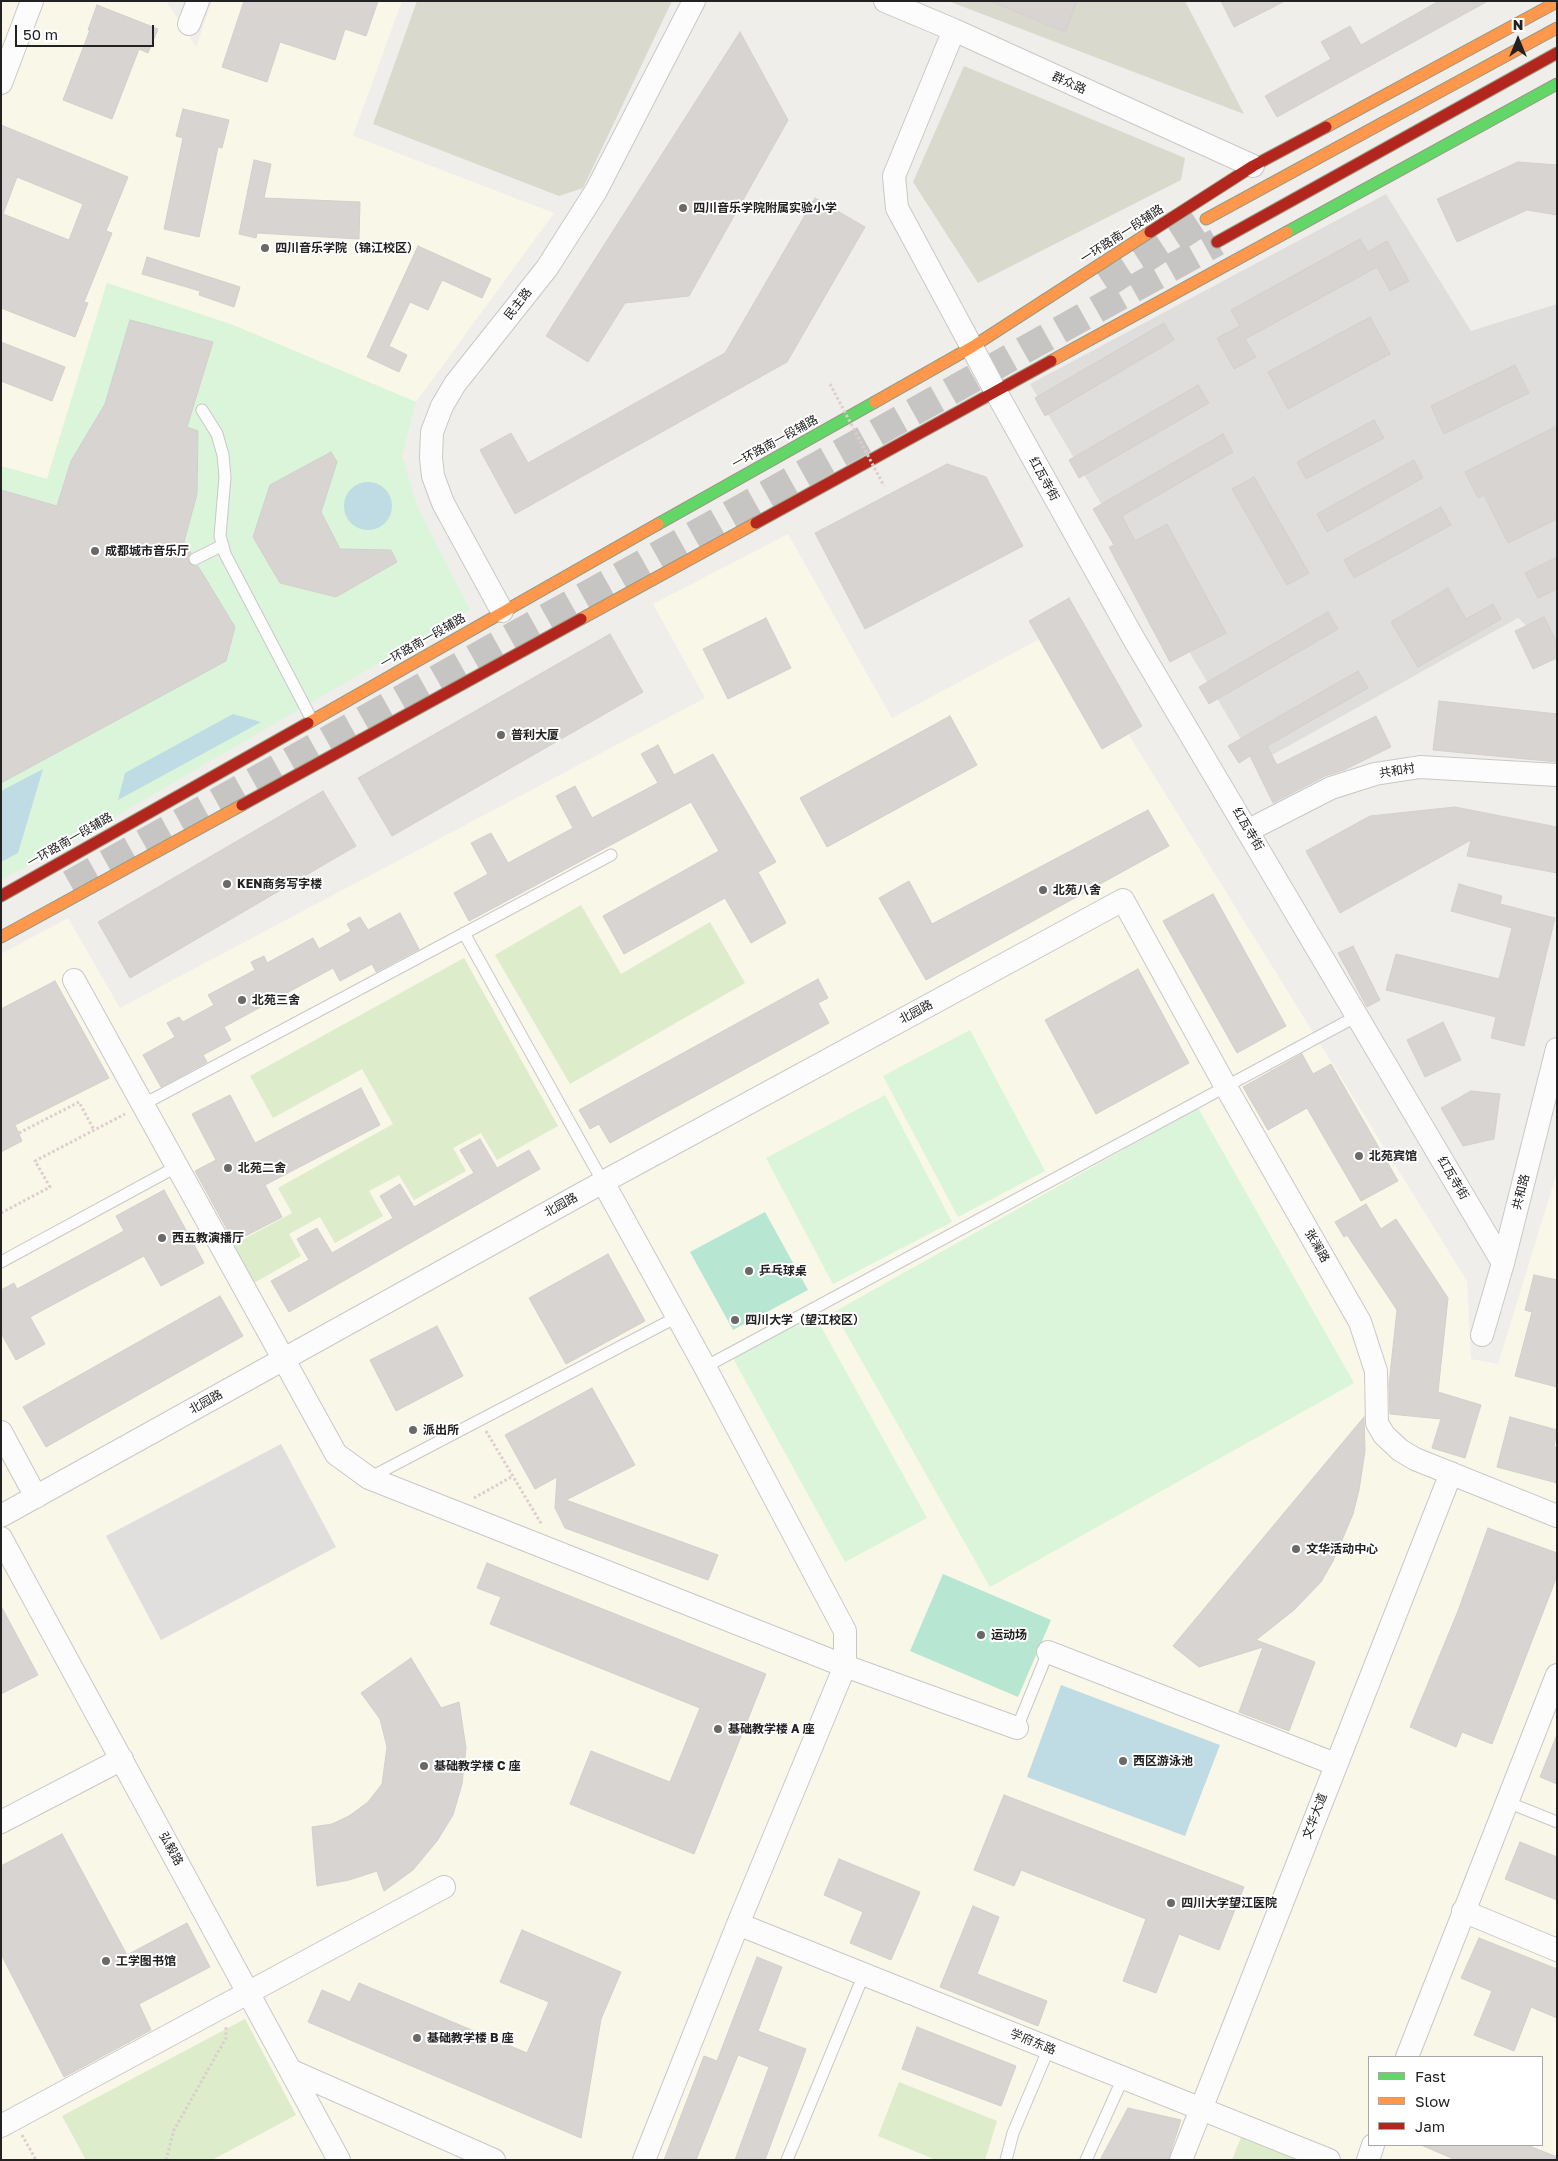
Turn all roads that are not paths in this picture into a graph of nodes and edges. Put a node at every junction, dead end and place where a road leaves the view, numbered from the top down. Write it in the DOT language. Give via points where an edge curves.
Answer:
graph roads {
  1 [pos="32,1"];
  2 [pos="198,1"];
  3 [pos="694,1"];
  4 [pos="885,1"];
  5 [pos="1557,2"];
  6 [pos="1529,8"];
  7 [pos="189,24"];
  8 [pos="1557,28"];
  9 [pos="954,30"];
  10 [pos="1557,53"];
  11 [pos="1,83"];
  12 [pos="1557,84"];
  13 [pos="1253,166"];
  14 [pos="1206,219"];
  15 [pos="1217,242"];
  16 [pos="972,347"];
  17 [pos="996,392"];
  18 [pos="202,410"];
  19 [pos="223,545"];
  20 [pos="195,559"];
  21 [pos="502,611"];
  22 [pos="312,720"];
  23 [pos="1557,775"];
  24 [pos="1249,830"];
  25 [pos="611,855"];
  26 [pos="1,896"];
  27 [pos="1123,900"];
  28 [pos="464,933"];
  29 [pos="1,937"];
  30 [pos="74,980"];
  31 [pos="1357,1016"];
  32 [pos="1557,1049"];
  33 [pos="1226,1087"];
  34 [pos="142,1105"];
  35 [pos="176,1167"];
  36 [pos="603,1182"];
  37 [pos="1,1262"];
  38 [pos="1503,1264"];
  39 [pos="677,1316"];
  40 [pos="1482,1335"];
  41 [pos="282,1360"];
  42 [pos="705,1367"];
  43 [pos="1,1432"];
  44 [pos="1451,1473"];
  45 [pos="369,1478"];
  46 [pos="36,1496"];
  47 [pos="1,1516"];
  48 [pos="1557,1516"];
  49 [pos="1,1538"];
  50 [pos="1048,1652"];
  51 [pos="845,1666"];
  52 [pos="1555,1685"];
  53 [pos="1017,1728"];
  54 [pos="122,1759"];
  55 [pos="1335,1764"];
  56 [pos="1507,1802"];
  57 [pos="1,1822"];
  58 [pos="1557,1822"];
  59 [pos="444,1887"];
  60 [pos="1463,1912"];
  61 [pos="738,1924"];
  62 [pos="1557,1950"];
  63 [pos="864,1974"];
  64 [pos="249,1993"];
  65 [pos="1049,2048"];
  66 [pos="1407,2056"];
  67 [pos="292,2071"];
  68 [pos="1124,2078"];
  69 [pos="1201,2110"];
  70 [pos="7,2123"];
  71 [pos="1373,2146"];
  72 [pos="1009,2159"];
  73 [pos="339,2160"];
  74 [pos="494,2160"];
  75 [pos="644,2160"];
  76 [pos="787,2160"];
  77 [pos="1086,2160"];
  78 [pos="1181,2160"];
  79 [pos="1329,2160"];
  80 [pos="1368,2160"];
  1 -- 11 [label="street"];
  2 -- 7 [label="street"];
  3 -- 21 [label="street, 民主路" via="596,191 547,268 455,384 432,432 431,458 442,503"];
  4 -- 9 [label="street, 群众路"];
  5 -- 6 [label="main road, 一环路南一段辅路"];
  6 -- 13 [label="main road, 一环路南一段辅路"];
  8 -- 14 [label="main road"];
  9 -- 13 [label="street, 群众路"];
  9 -- 16 [label="street, 红瓦寺街" via="894,176 897,208"];
  10 -- 15 [label="main road"];
  12 -- 17 [label="main road"];
  13 -- 16 [label="main road, 一环路南一段辅路"];
  16 -- 17 [label="street, 红瓦寺街"];
  16 -- 21 [label="main road, 一环路南一段辅路"];
  17 -- 24 [label="street, 红瓦寺街" via="1135,641"];
  17 -- 29 [label="main road"];
  18 -- 19 [label="lane" via="217,434 224,455 220,536"];
  19 -- 20 [label="lane"];
  19 -- 22 [label="lane"];
  21 -- 22 [label="main road, 一环路南一段辅路"];
  22 -- 26 [label="main road, 一环路南一段辅路"];
  23 -- 24 [label="street, 共和村" via="1420,767 1375,774 1331,788"];
  24 -- 31 [label="street, 红瓦寺街"];
  25 -- 28 [label="lane"];
  27 -- 33 [label="street, 张澜路"];
  27 -- 36 [label="street, 北园路"];
  28 -- 34 [label="lane"];
  28 -- 36 [label="lane"];
  30 -- 34 [label="street"];
  31 -- 33 [label="lane"];
  31 -- 38 [label="street, 红瓦寺街"];
  32 -- 38 [label="street, 共和路"];
  33 -- 42 [label="lane"];
  33 -- 44 [label="street, 张澜路" via="1360,1322 1376,1371 1377,1423 1400,1450"];
  34 -- 35 [label="street"];
  35 -- 37 [label="lane"];
  35 -- 41 [label="street"];
  36 -- 39 [label="street"];
  36 -- 41 [label="street, 北园路"];
  38 -- 40 [label="street, 共和路"];
  39 -- 42 [label="street"];
  39 -- 45 [label="lane"];
  41 -- 45 [label="street" via="336,1454"];
  41 -- 46 [label="street, 北园路"];
  42 -- 51 [label="street" via="844,1632"];
  43 -- 46 [label="street"];
  44 -- 48 [label="street, 张澜路"];
  44 -- 55 [label="street, 文华大道"];
  45 -- 51 [label="street"];
  46 -- 47 [label="street, 北园路"];
  49 -- 54 [label="street, 弘毅路"];
  50 -- 53 [label="lane"];
  50 -- 55 [label="street"];
  51 -- 53 [label="street"];
  51 -- 61 [label="street"];
  52 -- 56 [label="street"];
  54 -- 57 [label="street"];
  54 -- 64 [label="street, 弘毅路"];
  55 -- 69 [label="street, 文华大道"];
  56 -- 58 [label="lane"];
  56 -- 60 [label="street"];
  59 -- 64 [label="street"];
  60 -- 62 [label="street"];
  60 -- 66 [label="street"];
  61 -- 63 [label="street, 学府东路"];
  61 -- 75 [label="street"];
  63 -- 65 [label="street, 学府东路"];
  63 -- 76 [label="lane"];
  64 -- 67 [label="street, 弘毅路"];
  64 -- 70 [label="street"];
  65 -- 68 [label="street, 学府东路"];
  65 -- 72 [label="lane" via="1013,2133"];
  67 -- 73 [label="street, 弘毅路"];
  67 -- 74 [label="street"];
  68 -- 69 [label="street, 学府东路"];
  68 -- 77 [label="lane"];
  69 -- 78 [label="street, 文华大道"];
  69 -- 79 [label="street, 学府东路"];
  71 -- 80 [label="street"];
}
